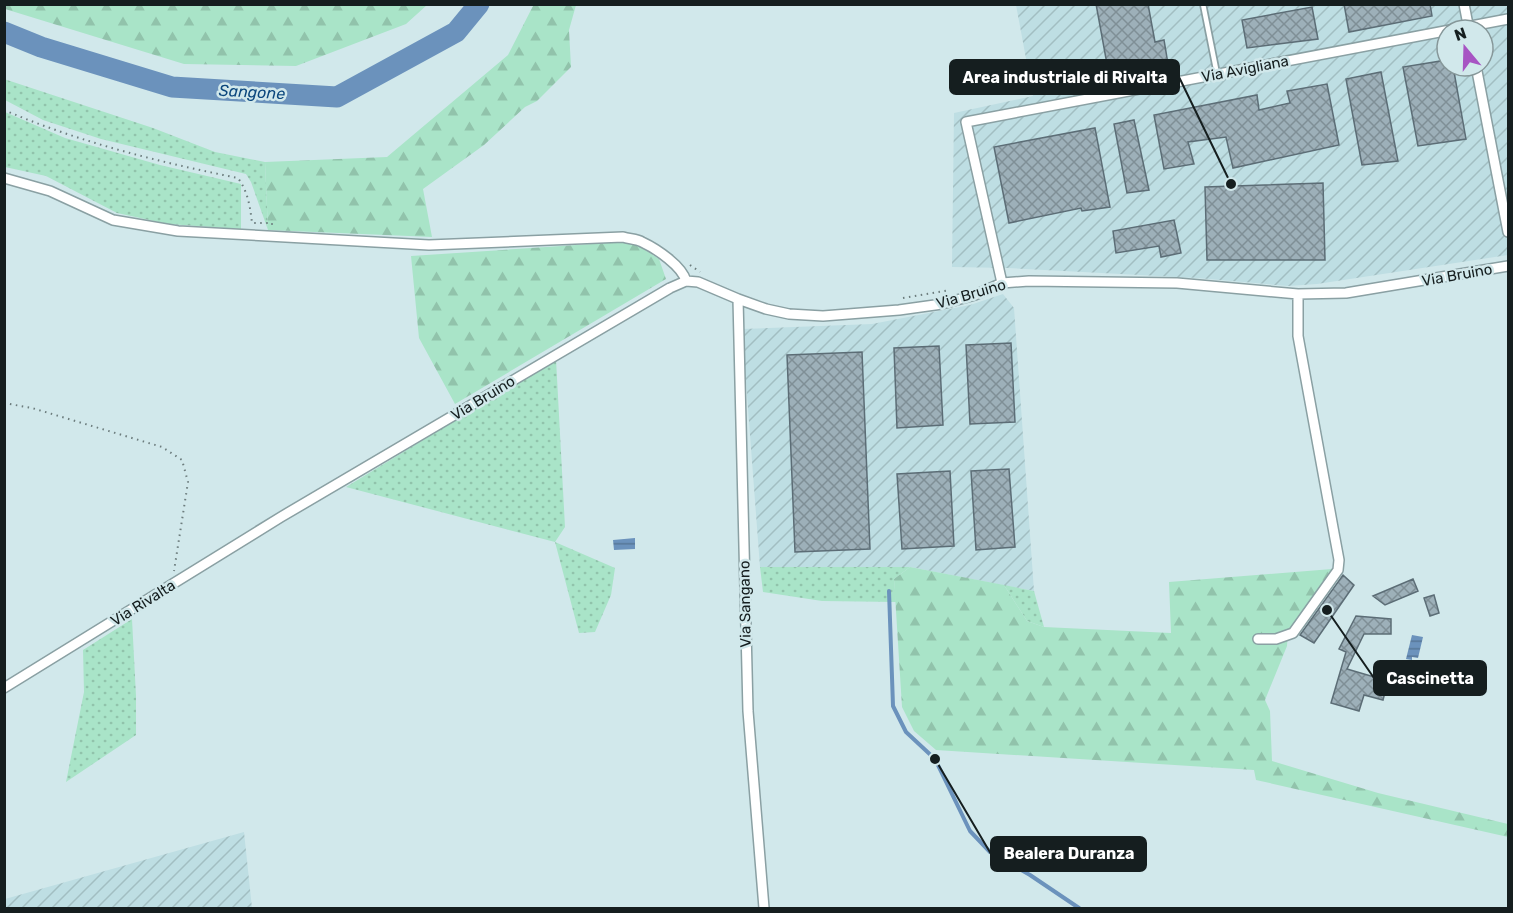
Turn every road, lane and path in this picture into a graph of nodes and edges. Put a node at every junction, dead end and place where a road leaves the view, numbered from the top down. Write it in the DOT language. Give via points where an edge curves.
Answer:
graph roads {
  1 [pos="1203,4"];
  2 [pos="1435,34"];
  3 [pos="1217,74"];
  4 [pos="1478,78"];
  5 [pos="4,110"];
  6 [pos="4,178"];
  7 [pos="272,231"];
  8 [pos="1509,232"];
  9 [pos="690,264"];
  10 [pos="1509,266"];
  11 [pos="707,277"];
  12 [pos="686,281"];
  13 [pos="1002,283"];
  14 [pos="960,288"];
  15 [pos="1298,294"];
  16 [pos="738,299"];
  17 [pos="896,299"];
  18 [pos="4,403"];
  19 [pos="281,517"];
  20 [pos="172,585"];
  21 [pos="1258,639"];
  22 [pos="4,688"];
  23 [pos="764,909"];
  1 -- 3 [label="lane"];
  2 -- 3 [label="street, Via Avigliana"];
  3 -- 13 [label="street, Via Avigliana" via="966,122"];
  4 -- 8 [label="street"];
  5 -- 7 [label="path" via="65,134 178,166 238,178 250,203 252,223 272,223"];
  6 -- 12 [label="street" via="50,190 113,220 178,231 429,245 623,237 641,241 662,254"];
  9 -- 11 [label="path"];
  10 -- 15 [label="street, Via Bruino" via="1346,293"];
  12 -- 16 [label="street, Via Bruino" via="699,282"];
  12 -- 19 [label="street, Via Bruino"];
  13 -- 15 [label="street, Via Bruino" via="1177,283"];
  13 -- 16 [label="street, Via Bruino" via="942,304 823,316 789,314"];
  14 -- 17 [label="path"];
  15 -- 21 [label="street" via="1298,336 1335,533 1338,570 1293,633 1276,639"];
  16 -- 23 [label="street, Via Sangano" via="748,711"];
  18 -- 20 [label="path" via="162,447 182,460 188,482"];
  19 -- 20 [label="street, Via Rivalta"];
  20 -- 22 [label="street, Via Rivalta"];
}
